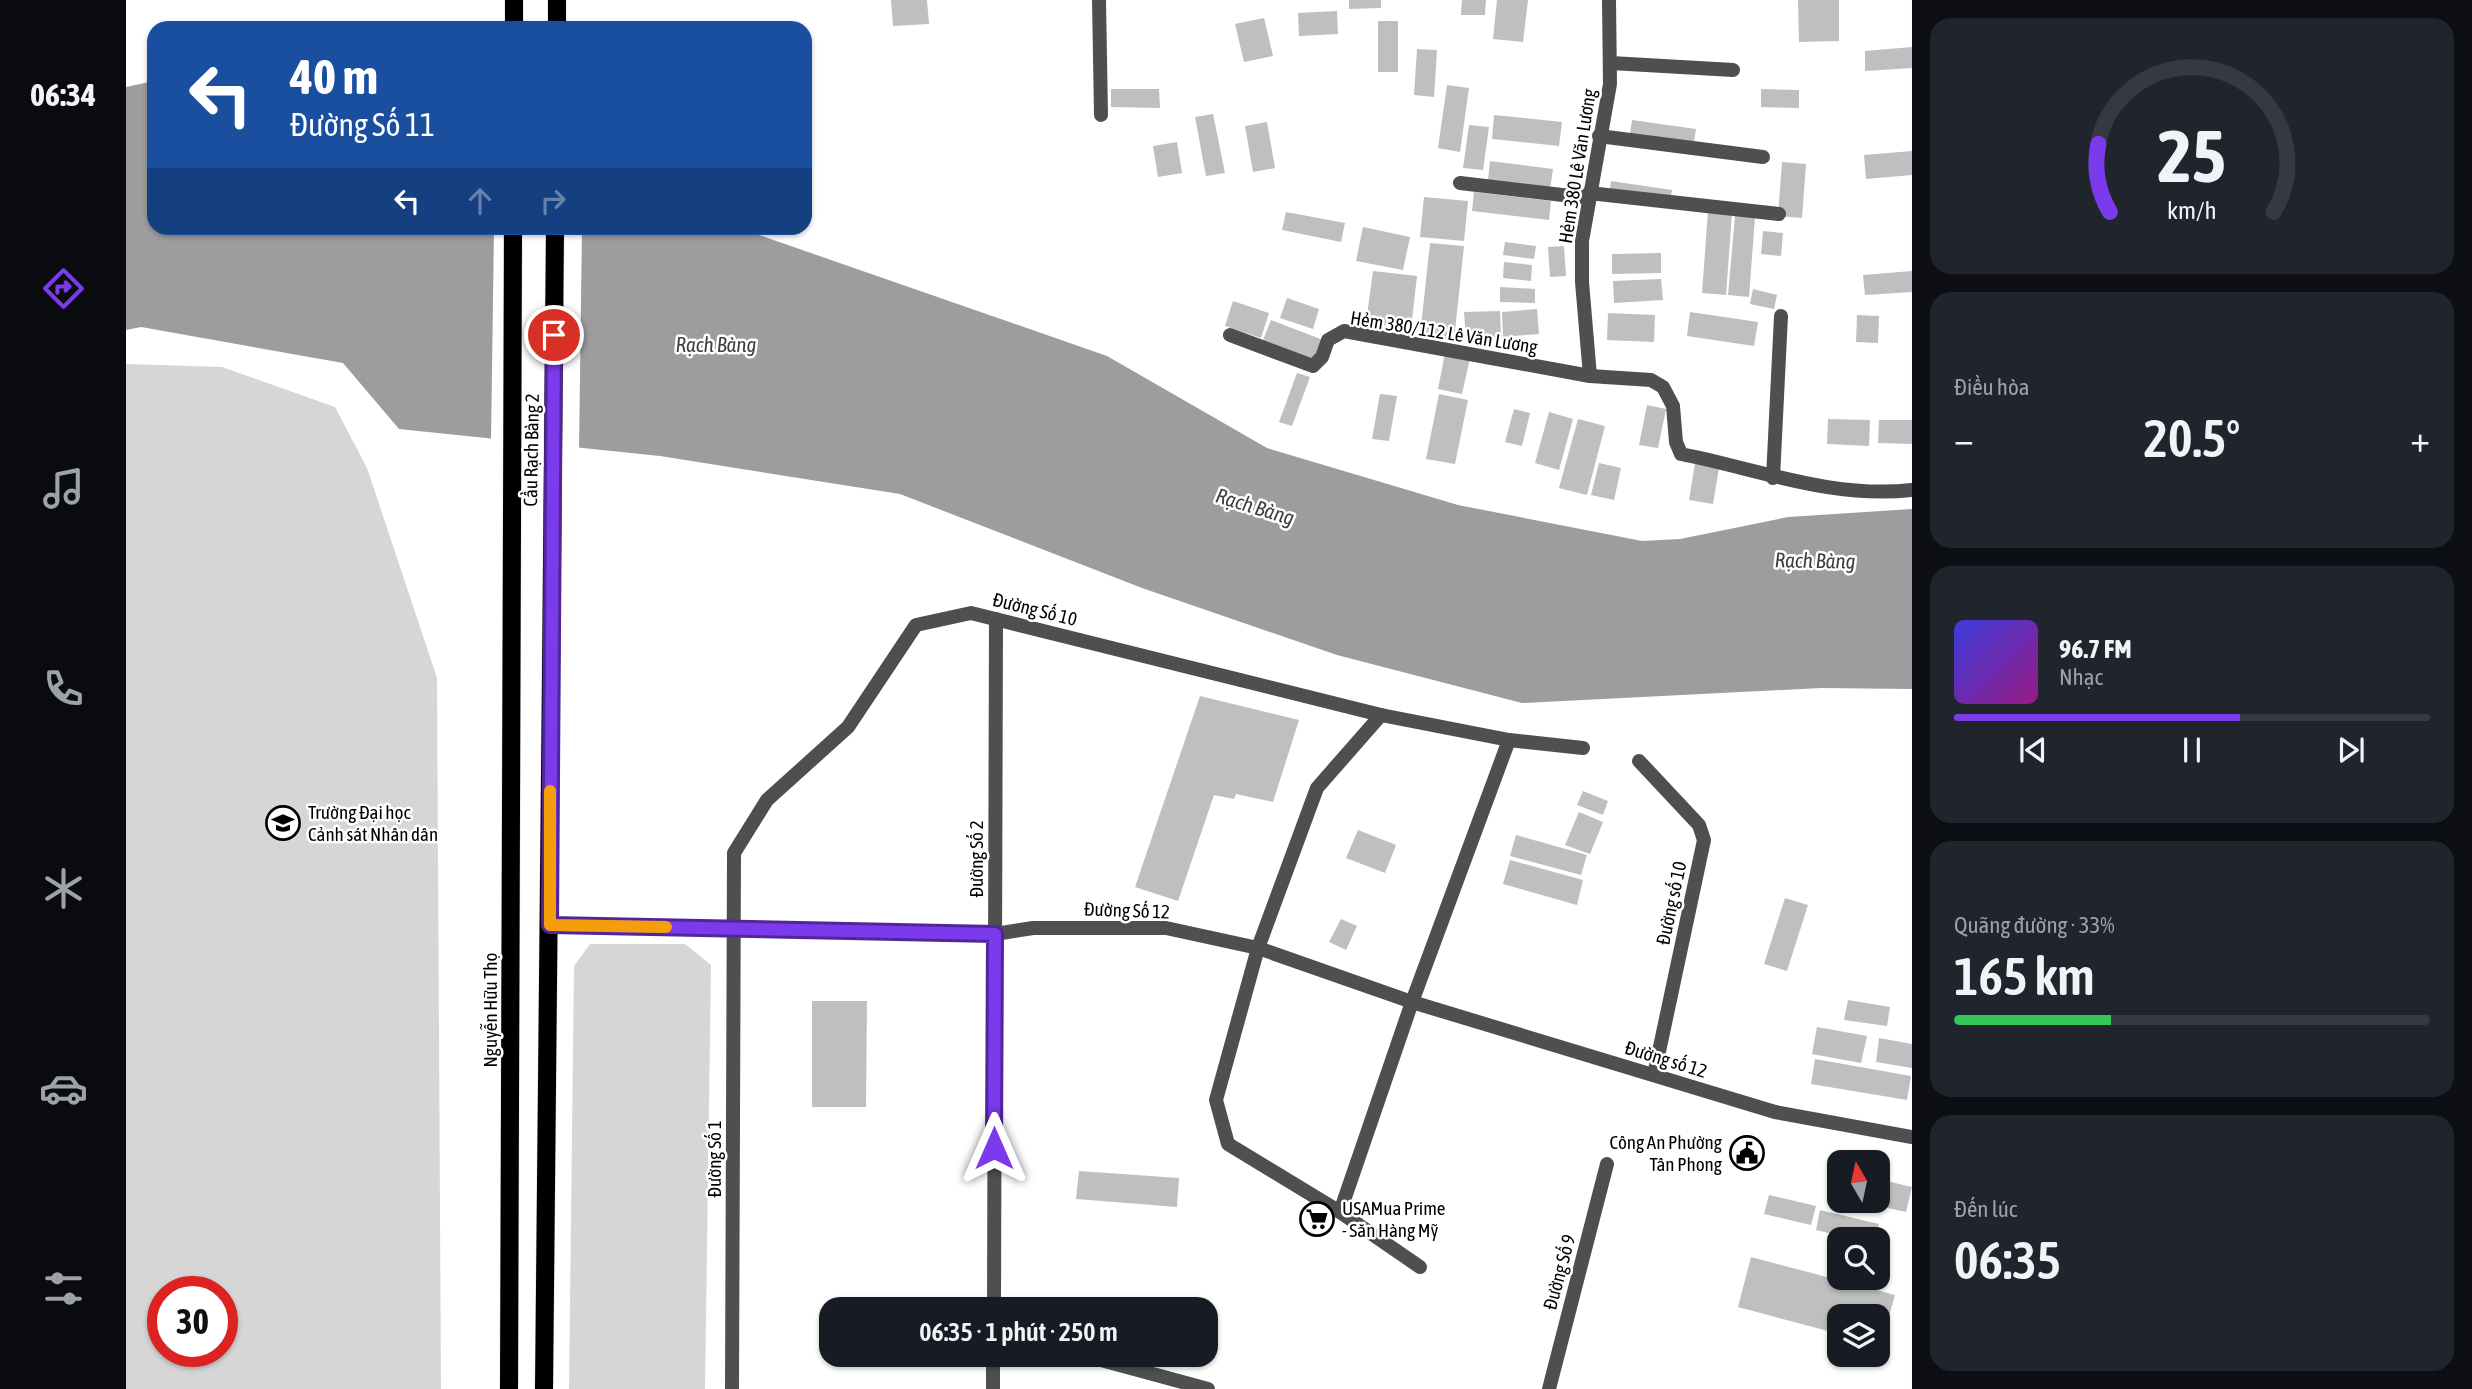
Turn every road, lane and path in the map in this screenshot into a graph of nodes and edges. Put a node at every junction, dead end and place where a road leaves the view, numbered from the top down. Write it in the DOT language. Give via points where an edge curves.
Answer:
graph roads {
  1 [pos="514,0"];
  2 [pos="557,0"];
  3 [pos="1099,0"];
  4 [pos="1609,0"];
  5 [pos="514,21"];
  6 [pos="557,21"];
  7 [pos="1611,63"];
  8 [pos="1733,71"];
  9 [pos="1101,115"];
  10 [pos="1599,136"];
  11 [pos="1763,157"];
  12 [pos="1460,183"];
  13 [pos="1589,196"];
  14 [pos="1779,214"];
  15 [pos="513,235"];
  16 [pos="555,235"];
  17 [pos="1781,316"];
  18 [pos="1230,335"];
  19 [pos="1590,376"];
  20 [pos="1773,478"];
  21 [pos="1912,490"];
  22 [pos="996,619"];
  23 [pos="513,631"];
  24 [pos="1381,715"];
  25 [pos="1509,740"];
  26 [pos="1583,748"];
  27 [pos="1639,761"];
  28 [pos="550,925"];
  29 [pos="735,928"];
  30 [pos="995,934"];
  31 [pos="1258,948"];
  32 [pos="1412,1002"];
  33 [pos="1654,1075"];
  34 [pos="1912,1138"];
  35 [pos="1607,1164"];
  36 [pos="1340,1212"];
  37 [pos="1420,1267"];
  38 [pos="993,1297"];
  39 [pos="993,1367"];
  40 [pos="1127,1367"];
  41 [pos="509,1389"];
  42 [pos="544,1389"];
  43 [pos="732,1389"];
  44 [pos="993,1389"];
  45 [pos="1208,1389"];
  46 [pos="1549,1389"];
  1 -- 5 [label="main road"];
  2 -- 6 [label="main road"];
  3 -- 9 [label="street"];
  4 -- 7 [label="street, Hẻm 380 Lê Văn Lương"];
  7 -- 8 [label="street"];
  7 -- 10 [label="street, Hẻm 380 Lê Văn Lương"];
  10 -- 11 [label="street"];
  10 -- 13 [label="street, Hẻm 380 Lê Văn Lương"];
  12 -- 13 [label="street"];
  13 -- 14 [label="street"];
  13 -- 19 [label="street, Hẻm 380 Lê Văn Lương" via="1582,282"];
  15 -- 23 [label="main road, Cầu Rạch Bàng 2"];
  16 -- 28 [label="main road, Cầu Rạch Bàng 2"];
  17 -- 20 [label="street"];
  18 -- 19 [label="street, Hẻm 380/112 Lê Văn Lương" via="1313,366 1322,358 1328,340 1344,331"];
  19 -- 20 [label="street" via="1651,380 1663,387 1673,406 1681,454"];
  20 -- 21 [label="street" via="1856,492"];
  22 -- 24 [label="street, Đường Số 10"];
  22 -- 29 [label="street, Đường Số 10" via="971,613 916,625 848,727 767,800 734,853"];
  22 -- 30 [label="street, Đường Số 2"];
  23 -- 41 [label="main road, Nguyễn Hữu Thọ"];
  24 -- 25 [label="street"];
  24 -- 31 [label="street" via="1317,788"];
  25 -- 26 [label="street"];
  25 -- 32 [label="street"];
  27 -- 33 [label="street, Đường số 10" via="1699,825 1704,840"];
  28 -- 29 [label="street, Đường Số 12"];
  28 -- 42 [label="main road"];
  29 -- 30 [label="street, Đường Số 12"];
  29 -- 43 [label="street, Đường Số 1"];
  30 -- 31 [label="street, Đường Số 12" via="1033,928 1166,928"];
  30 -- 38 [label="street, Đường Số 2"];
  31 -- 32 [label="street, Đường số 12"];
  31 -- 36 [label="street" via="1216,1100 1228,1144"];
  32 -- 33 [label="street, Đường số 12"];
  32 -- 36 [label="street"];
  33 -- 34 [label="street, Đường số 12" via="1775,1112"];
  35 -- 46 [label="street, Đường Số 9"];
  36 -- 37 [label="street"];
  39 -- 44 [label="street"];
  40 -- 45 [label="street"];
}
